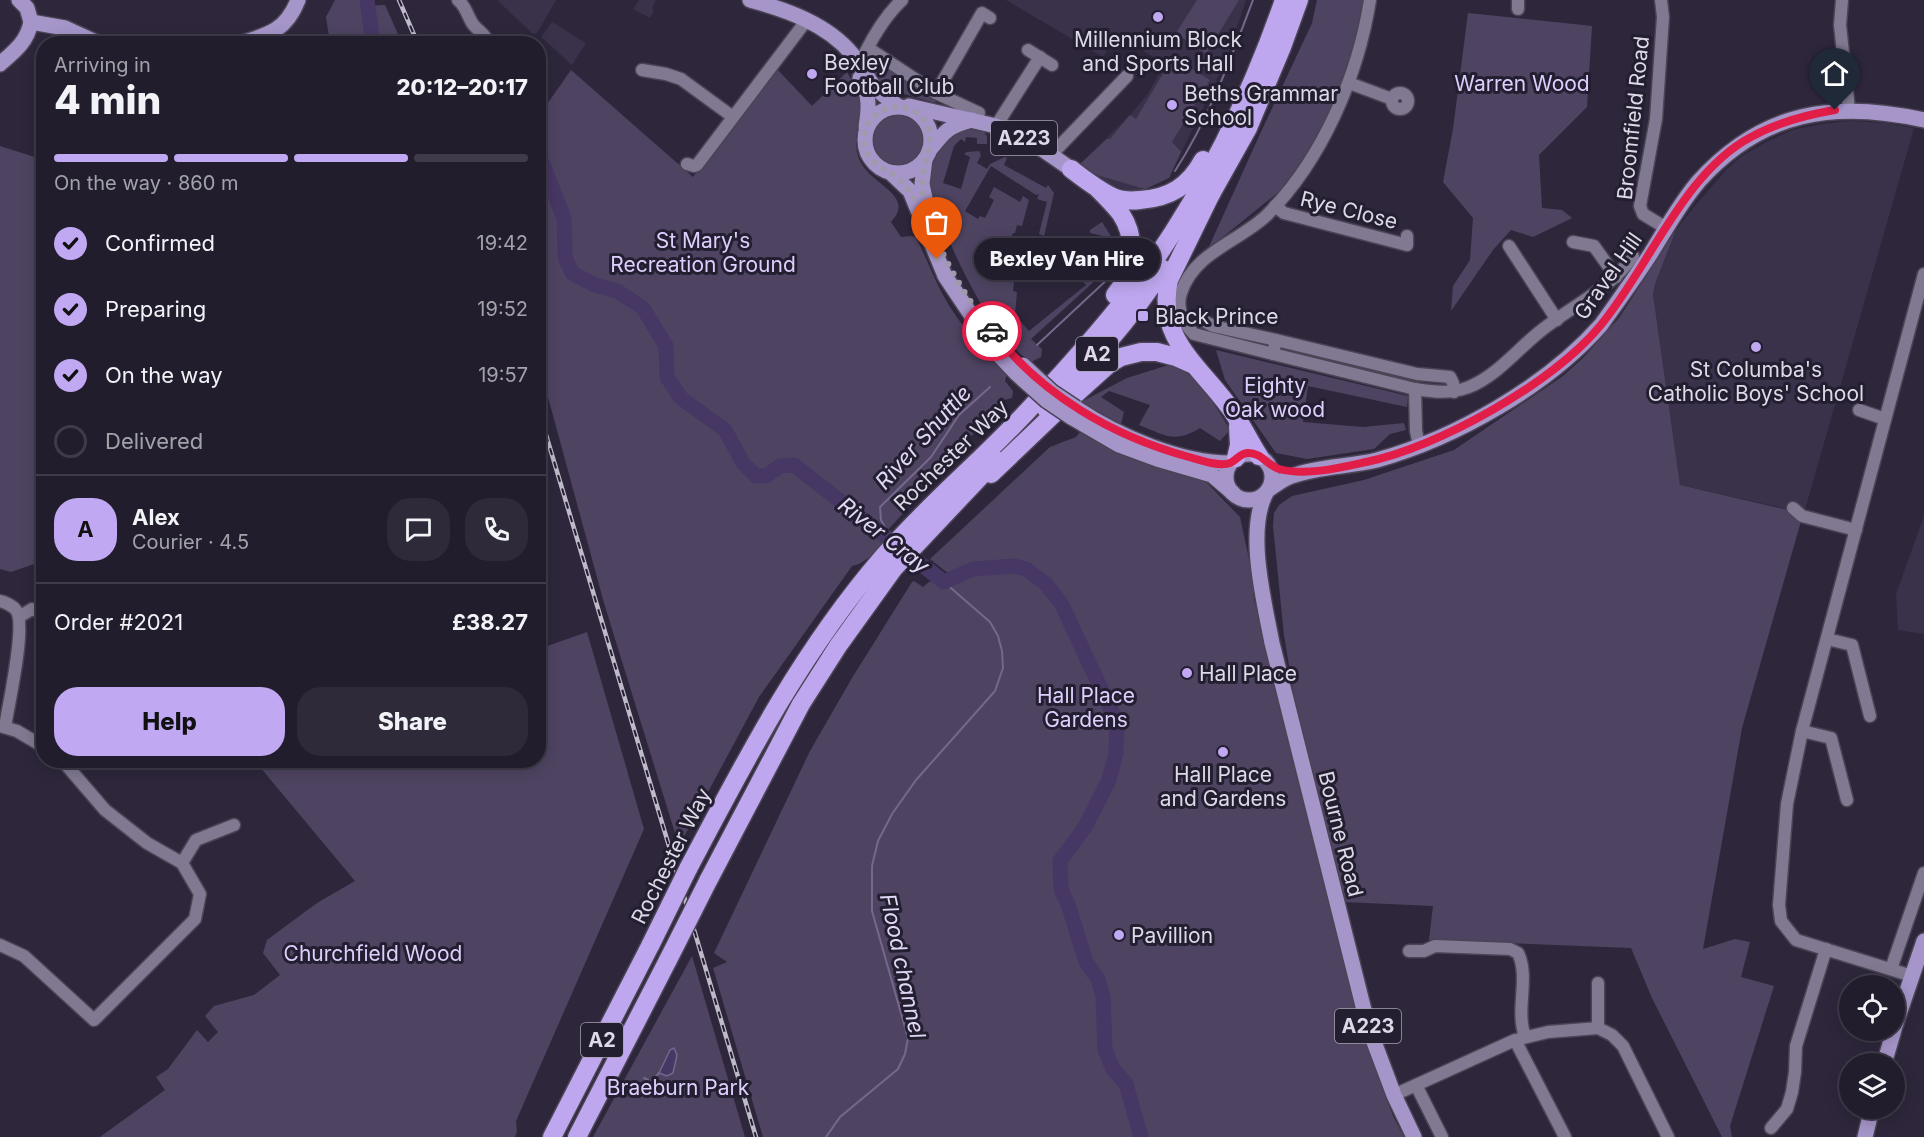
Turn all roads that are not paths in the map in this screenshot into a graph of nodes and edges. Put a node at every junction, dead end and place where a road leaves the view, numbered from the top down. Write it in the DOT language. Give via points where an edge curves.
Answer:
graph roads {
  1 [pos="19,0"];
  2 [pos="298,0"];
  3 [pos="458,0"];
  4 [pos="750,0"];
  5 [pos="902,0"];
  6 [pos="1275,0"];
  7 [pos="1284,0"];
  8 [pos="1299,0"];
  9 [pos="1370,0"];
  10 [pos="1661,0"];
  11 [pos="1842,0"];
  12 [pos="990,18"];
  13 [pos="31,22"];
  14 [pos="808,22"];
  15 [pos="84,36"];
  16 [pos="262,36"];
  17 [pos="485,36"];
  18 [pos="868,48"];
  19 [pos="1028,50"];
  20 [pos="1040,57"];
  21 [pos="0,64"];
  22 [pos="860,64"];
  23 [pos="1052,65"];
  24 [pos="642,70"];
  25 [pos="1127,76"];
  26 [pos="1349,83"];
  27 [pos="936,93"];
  28 [pos="1392,99"];
  29 [pos="899,106"];
  30 [pos="1849,110"];
  31 [pos="734,117"];
  32 [pos="976,117"];
  33 [pos="1924,120"];
  34 [pos="996,126"];
  35 [pos="866,127"];
  36 [pos="927,155"];
  37 [pos="1052,155"];
  38 [pos="687,164"];
  39 [pos="1071,169"];
  40 [pos="891,173"];
  41 [pos="1098,189"];
  42 [pos="1211,194"];
  43 [pos="1275,206"];
  44 [pos="1666,228"];
  45 [pos="1407,236"];
  46 [pos="1573,242"];
  47 [pos="1509,246"];
  48 [pos="1633,256"];
  49 [pos="1616,276"];
  50 [pos="1923,282"];
  51 [pos="1557,320"];
  52 [pos="1204,321"];
  53 [pos="1276,340"];
  54 [pos="1273,354"];
  55 [pos="1196,366"];
  56 [pos="1020,370"];
  57 [pos="1415,389"];
  58 [pos="1454,392"];
  59 [pos="1858,410"];
  60 [pos="1074,413"];
  61 [pos="1885,419"];
  62 [pos="1238,421"];
  63 [pos="1419,445"];
  64 [pos="1233,460"];
  65 [pos="1265,461"];
  66 [pos="1310,471"];
  67 [pos="1267,491"];
  68 [pos="940,495"];
  69 [pos="1236,496"];
  70 [pos="962,498"];
  71 [pos="1793,508"];
  72 [pos="1856,530"];
  73 [pos="1256,534"];
  74 [pos="888,563"];
  75 [pos="0,601"];
  76 [pos="36,611"];
  77 [pos="19,617"];
  78 [pos="1827,639"];
  79 [pos="1870,716"];
  80 [pos="2,726"];
  81 [pos="1802,731"];
  82 [pos="36,742"];
  83 [pos="69,768"];
  84 [pos="1848,800"];
  85 [pos="234,825"];
  86 [pos="182,863"];
  87 [pos="1924,873"];
  88 [pos="1924,941"];
  89 [pos="0,945"];
  90 [pos="1826,949"];
  91 [pos="1408,951"];
  92 [pos="1891,969"];
  93 [pos="1912,976"];
  94 [pos="1598,983"];
  95 [pos="1905,997"];
  96 [pos="1598,1028"];
  97 [pos="1520,1038"];
  98 [pos="1416,1085"];
  99 [pos="1394,1095"];
  100 [pos="1869,1119"];
  101 [pos="1773,1120"];
  102 [pos="552,1137"];
  103 [pos="577,1137"];
  104 [pos="1414,1137"];
  105 [pos="1442,1137"];
  106 [pos="1565,1137"];
  107 [pos="1668,1137"];
  108 [pos="1865,1137"];
  1 -- 13 [label="main road" via="27,8"];
  2 -- 16 [label="main road" via="290,19"];
  3 -- 17 [label="street" via="467,8 471,23"];
  4 -- 14 [label="main road"];
  5 -- 18 [label="street" via="891,10"];
  6 -- 41 [label="highway" via="1223,122 1197,172 1187,183 1175,192 1139,201 1120,200"];
  7 -- 68 [label="highway, Rochester Way / A2" via="1233,124 1200,187 1147,270 1110,320 1032,407"];
  8 -- 42 [label="highway, A2" via="1248,128"];
  9 -- 26 [label="street" via="1361,48"];
  10 -- 44 [label="street, Broomfield Road" via="1656,119 1640,206 1643,214"];
  11 -- 30 [label="street" via="1840,25"];
  12 -- 27 [label="street" via="982,13"];
  13 -- 15 [label="main road" via="65,27"];
  13 -- 21 [label="main road" via="23,43"];
  14 -- 22 [label="main road" via="842,43"];
  14 -- 31 [label="street"];
  14 -- 35 [label="main road" via="846,58 864,85 869,102"];
  18 -- 22 [label="street"];
  18 -- 27 [label="street"];
  19 -- 20 [label="street"];
  20 -- 23 [label="street"];
  20 -- 34 [label="street"];
  22 -- 29 [label="main road" via="874,87"];
  24 -- 31 [label="street" via="674,76"];
  25 -- 37 [label="street"];
  26 -- 28 [label="street"];
  26 -- 43 [label="street" via="1320,142"];
  27 -- 32 [label="street"];
  29 -- 32 [label="main road, A223"];
  29 -- 35 [label="main road" via="878,112"];
  29 -- 36 [label="main road" via="919,114 925,121 930,139"];
  30 -- 33 [label="main road, Gravel Hill"];
  30 -- 44 [label="main road, Gravel Hill" via="1792,119 1750,137 1698,183"];
  31 -- 38 [label="street" via="697,165"];
  32 -- 34 [label="main road, A223"];
  32 -- 36 [label="main road, A223" via="945,130"];
  34 -- 37 [label="main road, A223"];
  35 -- 40 [label="main road" via="865,147 869,156"];
  36 -- 40 [label="main road" via="910,171"];
  36 -- 56 [label="main road, Bourne Road / A223" via="923,194 940,244 960,285"];
  37 -- 39 [label="main road, A223"];
  39 -- 41 [label="highway, A223"];
  40 -- 56 [label="main road, Bourne Road / A223" via="910,191 945,276 989,342"];
  41 -- 68 [label="highway" via="1122,217 1129,232 1132,250 1125,280 1057,367 953,476"];
  42 -- 55 [label="highway" via="1166,295 1173,336"];
  42 -- 70 [label="highway, Rochester Way / A2" via="1128,318"];
  43 -- 45 [label="street, Rye Close" via="1284,213 1407,245"];
  43 -- 54 [label="street" via="1256,224 1210,253 1191,274 1181,293 1179,309 1185,326 1194,334"];
  44 -- 63 [label="main road, Gravel Hill" via="1601,325 1565,361 1493,409"];
  46 -- 49 [label="street" via="1594,246"];
  47 -- 51 [label="street"];
  48 -- 49 [label="street"];
  49 -- 51 [label="street"];
  50 -- 61 [label="street"];
  51 -- 58 [label="street" via="1484,379"];
  52 -- 53 [label="street"];
  53 -- 54 [label="street"];
  53 -- 58 [label="street" via="1417,374 1450,377"];
  54 -- 57 [label="street"];
  55 -- 62 [label="highway"];
  55 -- 70 [label="highway" via="1157,352 1121,357"];
  56 -- 60 [label="main road, Bourne Road / A223, bridge" via="1046,400"];
  57 -- 58 [label="street"];
  57 -- 63 [label="street"];
  59 -- 61 [label="street"];
  60 -- 64 [label="main road, Bourne Road / A223" via="1176,454 1210,463"];
  60 -- 69 [label="main road, Bourne Road / A223" via="1119,445 1212,475"];
  61 -- 72 [label="street"];
  62 -- 64 [label="highway" via="1239,445"];
  62 -- 65 [label="highway"];
  63 -- 66 [label="main road, Gravel Hill" via="1366,462"];
  64 -- 65 [label="main road" via="1247,453"];
  64 -- 69 [label="main road" via="1226,476"];
  65 -- 66 [label="main road, Gravel Hill" via="1284,470"];
  65 -- 67 [label="main road" via="1273,478"];
  66 -- 67 [label="main road, Gravel Hill" via="1291,476"];
  67 -- 69 [label="main road" via="1255,499"];
  67 -- 73 [label="main road, Bourne Road / A223"];
  68 -- 74 [label="highway, Rochester Way / A2" via="905,532"];
  69 -- 73 [label="main road, Bourne Road / A223" via="1246,506"];
  70 -- 74 [label="highway, Rochester Way / A2" via="922,540"];
  71 -- 72 [label="street" via="1802,516"];
  72 -- 78 [label="street"];
  73 -- 99 [label="main road, Bourne Road / A223" via="1277,665 1361,1003"];
  74 -- 102 [label="highway, Rochester Way / A2, bridge" via="828,626 765,724"];
  74 -- 103 [label="highway, Rochester Way / A2, bridge" via="801,704"];
  75 -- 77 [label="street" via="16,609"];
  76 -- 77 [label="street"];
  77 -- 80 [label="street" via="18,649"];
  78 -- 79 [label="street" via="1852,645"];
  78 -- 81 [label="street"];
  80 -- 82 [label="street"];
  81 -- 84 [label="street" via="1831,738"];
  81 -- 90 [label="street" via="1787,804 1779,905 1781,921 1796,940"];
  83 -- 86 [label="street" via="105,810 147,843"];
  85 -- 86 [label="street" via="196,840"];
  86 -- 89 [label="street" via="200,894 195,919 94,1020 24,956"];
  87 -- 92 [label="street"];
  88 -- 93 [label="main road"];
  90 -- 92 [label="street"];
  90 -- 101 [label="street" via="1796,1046 1792,1092 1787,1108"];
  91 -- 97 [label="street" via="1435,946 1510,949 1518,953 1522,962"];
  92 -- 93 [label="street"];
  93 -- 95 [label="main road"];
  94 -- 96 [label="street"];
  96 -- 97 [label="street"];
  96 -- 107 [label="street" via="1623,1046"];
  97 -- 98 [label="street"];
  97 -- 106 [label="street"];
  98 -- 99 [label="street"];
  98 -- 105 [label="street"];
  99 -- 104 [label="main road, Bourne Road / A223"];
  100 -- 108 [label="main road"];
}
